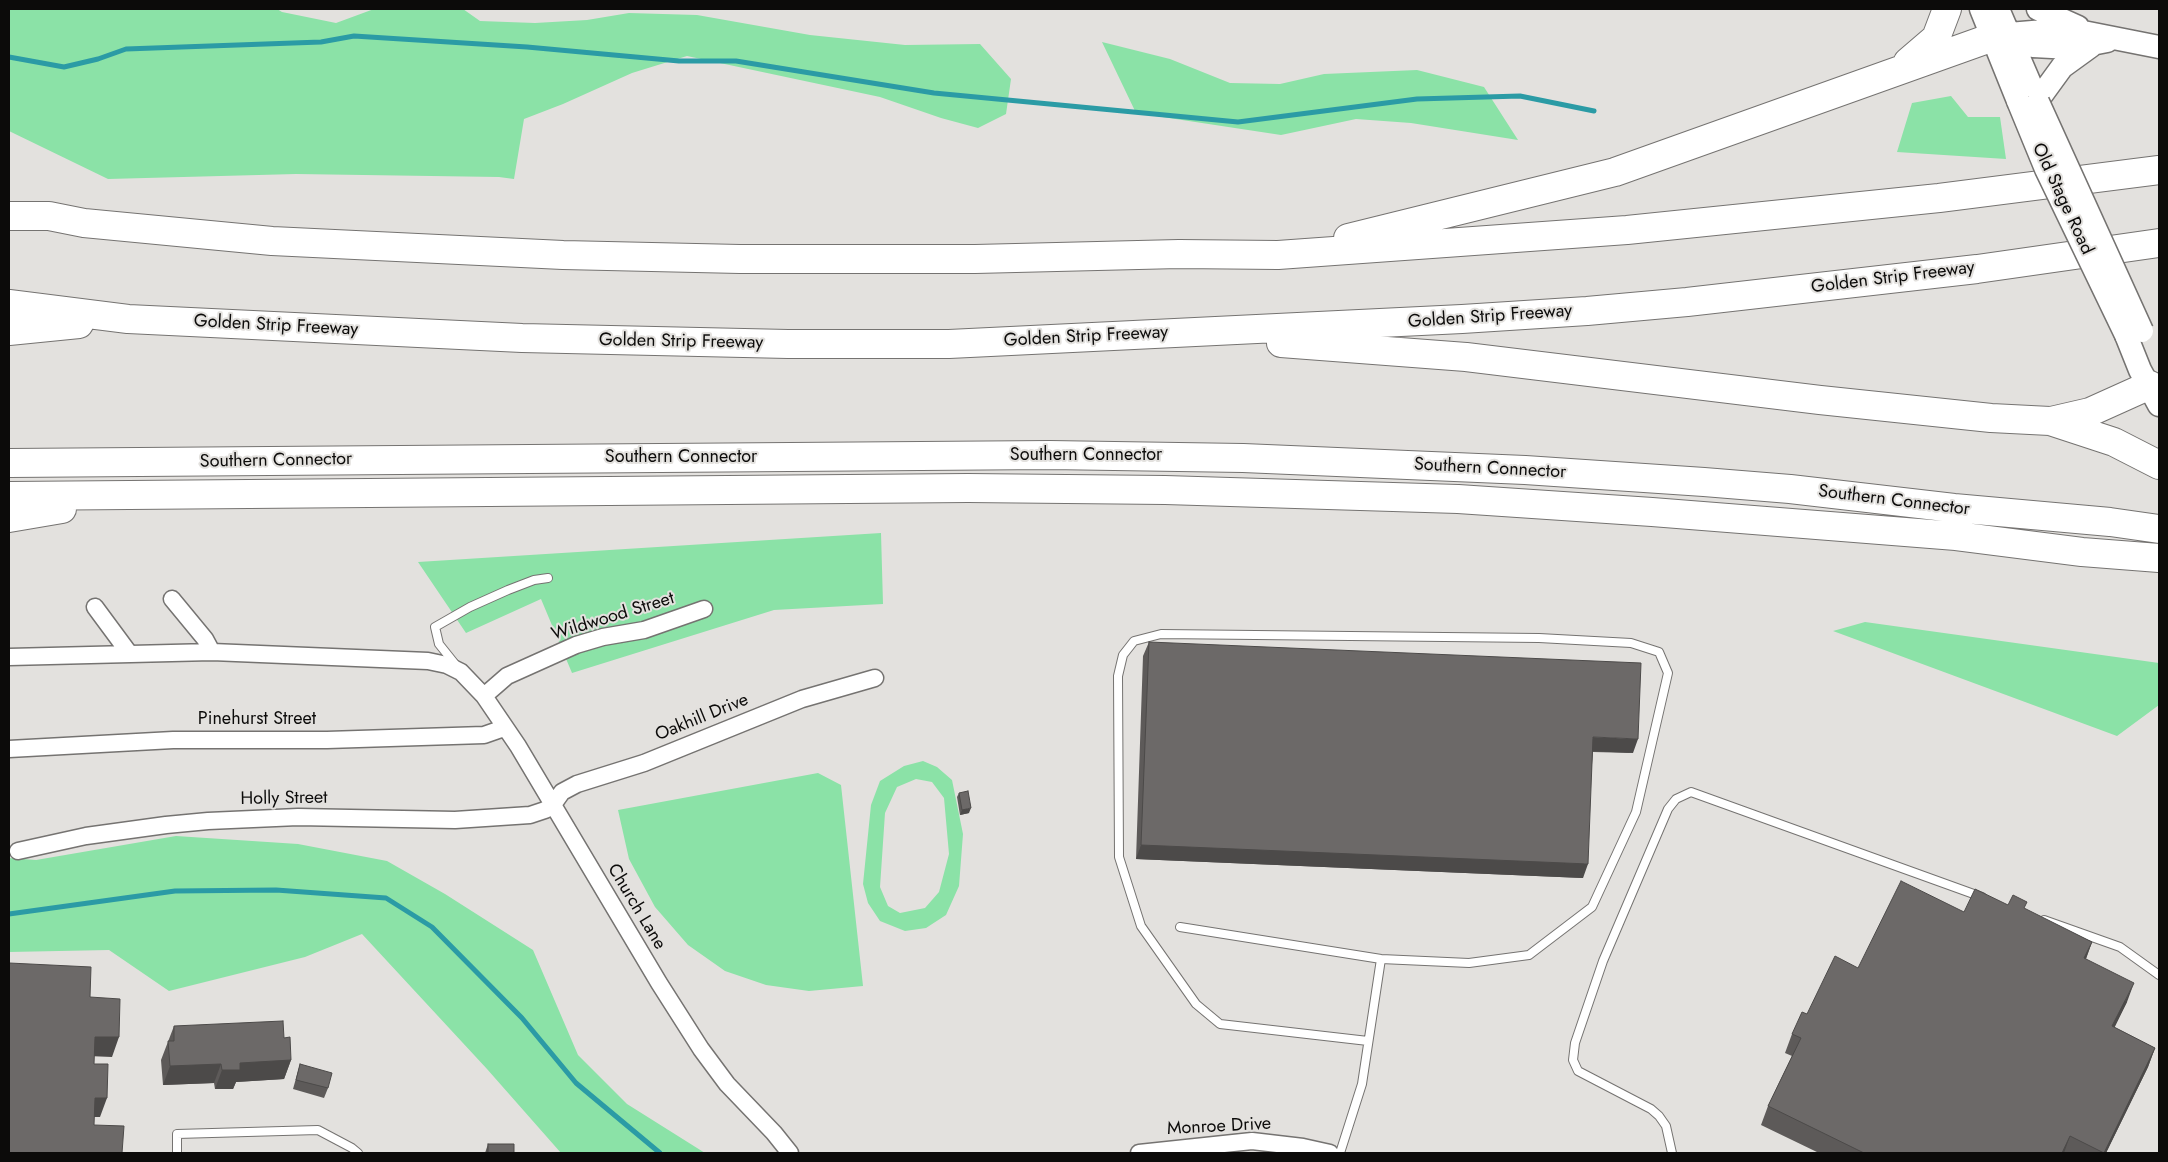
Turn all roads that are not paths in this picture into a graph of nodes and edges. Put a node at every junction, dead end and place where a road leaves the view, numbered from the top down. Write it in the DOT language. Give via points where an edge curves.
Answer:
graph roads {
  1 [pos="1947,9"];
  2 [pos="1981,9"];
  3 [pos="1998,9"];
  4 [pos="2038,9"];
  5 [pos="2001,36"];
  6 [pos="2092,38"];
  7 [pos="2159,47"];
  8 [pos="1896,72"];
  9 [pos="2031,101"];
  10 [pos="2159,170"];
  11 [pos="9,202"];
  12 [pos="9,216"];
  13 [pos="49,216"];
  14 [pos="2159,243"];
  15 [pos="1278,255"];
  16 [pos="9,304"];
  17 [pos="128,319"];
  18 [pos="9,331"];
  19 [pos="1163,334"];
  20 [pos="2157,388"];
  21 [pos="2050,422"];
  22 [pos="9,463"];
  23 [pos="2159,465"];
  24 [pos="144,495"];
  25 [pos="9,496"];
  26 [pos="9,518"];
  27 [pos="2159,529"];
  28 [pos="2159,558"];
  29 [pos="548,578"];
  30 [pos="172,599"];
  31 [pos="95,607"];
  32 [pos="704,609"];
  33 [pos="212,652"];
  34 [pos="129,653"];
  35 [pos="9,657"];
  36 [pos="461,672"];
  37 [pos="875,678"];
  38 [pos="484,696"];
  39 [pos="504,728"];
  40 [pos="9,749"];
  41 [pos="552,806"];
  42 [pos="18,851"];
  43 [pos="1987,899"];
  44 [pos="2040,918"];
  45 [pos="1180,927"];
  46 [pos="1380,959"];
  47 [pos="2159,975"];
  48 [pos="1368,1041"];
  49 [pos="177,1153"];
  50 [pos="358,1153"];
  51 [pos="790,1153"];
  52 [pos="1139,1153"];
  53 [pos="1330,1153"];
  54 [pos="1340,1153"];
  55 [pos="1672,1153"];
  1 -- 8 [label="highway" via="1936,38"];
  2 -- 5 [label="street, Old Stage Road"];
  3 -- 5 [label="street, Old Stage Road"];
  4 -- 6 [label="street"];
  5 -- 6 [label="street" via="2033,46 2071,48"];
  5 -- 8 [label="highway"];
  5 -- 9 [label="street, Old Stage Road"];
  6 -- 7 [label="street" via="2120,38"];
  6 -- 9 [label="street"];
  8 -- 15 [label="highway" via="1615,172"];
  9 -- 20 [label="street, Old Stage Road, bridge" via="2046,169 2134,333 2140,370"];
  10 -- 15 [label="highway" via="1939,198 1656,228"];
  11 -- 13 [label="highway"];
  12 -- 13 [label="highway"];
  13 -- 15 [label="highway" via="84,223 272,241 554,255 975,259"];
  14 -- 19 [label="highway, Golden Strip Freeway" via="1977,269 1687,302 1462,319"];
  16 -- 17 [label="highway, Golden Strip Freeway"];
  17 -- 18 [label="highway"];
  17 -- 19 [label="highway, Golden Strip Freeway" via="522,338 788,344 949,344"];
  19 -- 21 [label="highway" via="1466,357 1820,400"];
  20 -- 21 [label="highway" via="2090,412"];
  21 -- 23 [label="highway" via="2114,442"];
  22 -- 27 [label="highway, Southern Connector" via="1050,455 1243,458 1525,470 1704,482"];
  24 -- 25 [label="highway, Southern Connector"];
  24 -- 26 [label="highway"];
  24 -- 28 [label="highway, Southern Connector" via="968,488 1165,490 1458,500 1661,512 1956,536"];
  29 -- 36 [label="lane" via="508,590 434,627 439,644"];
  30 -- 33 [label="street"];
  31 -- 34 [label="street"];
  32 -- 38 [label="street, Wildwood Street" via="644,630 603,636 576,645 506,676"];
  33 -- 34 [label="street"];
  33 -- 36 [label="street" via="428,661"];
  34 -- 35 [label="street"];
  36 -- 38 [label="street, Church Lane"];
  37 -- 41 [label="street, Oakhill Drive" via="802,699 644,763 577,784 562,792"];
  38 -- 39 [label="street, Church Lane"];
  39 -- 40 [label="street, Pinehurst Street" via="484,735 173,740"];
  39 -- 41 [label="street, Church Lane"];
  41 -- 42 [label="street, Holly Street" via="530,815 455,820 298,817 166,825 86,836"];
  41 -- 51 [label="street, Church Lane" via="701,1049 727,1084"];
  43 -- 55 [label="lane" via="1691,792 1676,799 1668,809 1603,961 1575,1043 1573,1060 1578,1071 1651,1108 1666,1126"];
  44 -- 47 [label="lane" via="2120,947"];
  45 -- 46 [label="lane"];
  46 -- 48 [label="lane"];
  46 -- 48 [label="lane" via="1469,963 1529,956 1592,907 1636,812 1668,673 1659,652 1631,643 1538,638 1161,634 1134,641 1123,655 1118,676 1118,857 1141,926 1196,1004 1220,1024"];
  48 -- 54 [label="lane" via="1362,1084"];
  49 -- 50 [label="lane" via="176,1134 318,1130"];
  52 -- 53 [label="street, Monroe Drive" via="1252,1141 1303,1146"];
}
